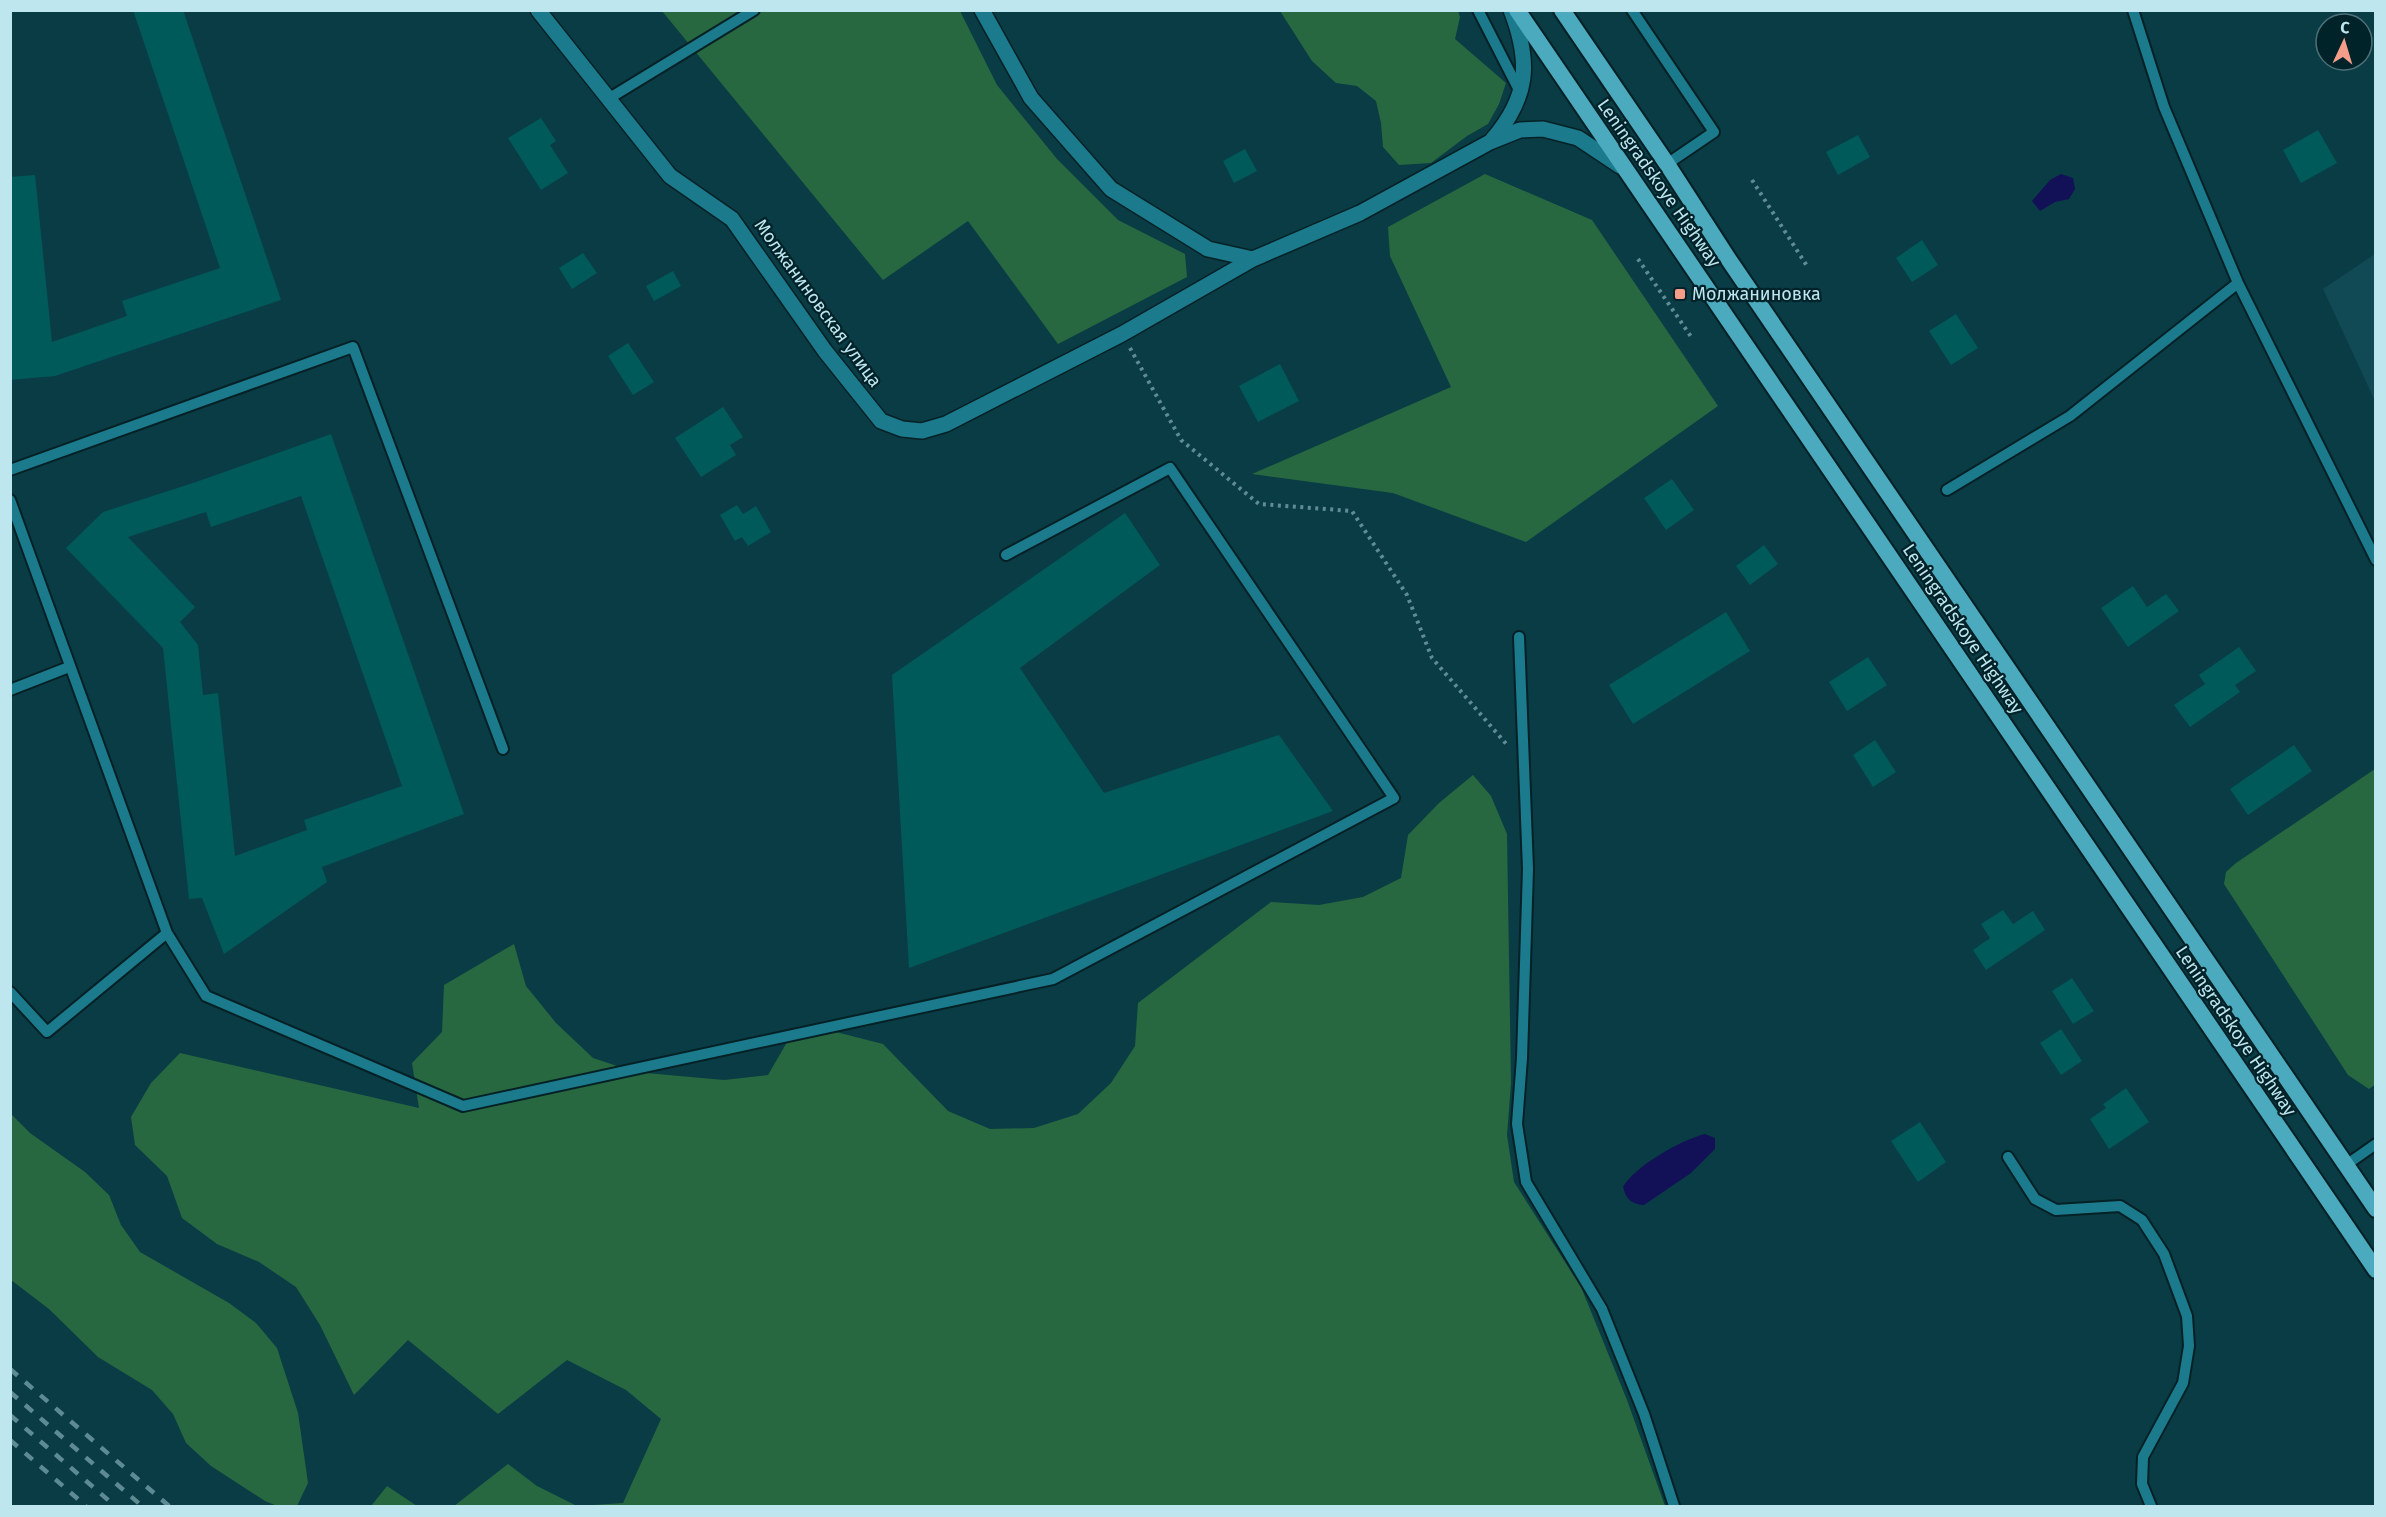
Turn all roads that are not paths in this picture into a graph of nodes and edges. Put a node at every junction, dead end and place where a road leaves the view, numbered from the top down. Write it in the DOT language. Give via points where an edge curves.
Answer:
graph roads {
  1 [pos="538,10"];
  2 [pos="754,10"];
  3 [pos="982,10"];
  4 [pos="1478,10"];
  5 [pos="1511,10"];
  6 [pos="1517,10"];
  7 [pos="1562,10"];
  8 [pos="1632,10"];
  9 [pos="2133,10"];
  10 [pos="1520,92"];
  11 [pos="608,99"];
  12 [pos="1490,142"];
  13 [pos="1667,164"];
  14 [pos="1627,171"];
  15 [pos="1253,259"];
  16 [pos="2238,284"];
  17 [pos="10,470"];
  18 [pos="1947,490"];
  19 [pos="10,500"];
  20 [pos="1006,555"];
  21 [pos="2376,560"];
  22 [pos="1519,637"];
  23 [pos="69,667"];
  24 [pos="10,690"];
  25 [pos="502,749"];
  26 [pos="167,933"];
  27 [pos="10,992"];
  28 [pos="2376,1144"];
  29 [pos="2008,1157"];
  30 [pos="2346,1165"];
  31 [pos="2376,1209"];
  32 [pos="2376,1270"];
  33 [pos="1674,1506"];
  34 [pos="2151,1506"];
  1 -- 11 [label="street, Молжаниновская улица"];
  2 -- 11 [label="lane"];
  3 -- 15 [label="street" via="1031,98 1111,189 1208,249"];
  4 -- 10 [label="lane"];
  5 -- 10 [label="street, Молжаниновская улица" via="1522,43"];
  6 -- 14 [label="highway, Leningradskoye Highway"];
  7 -- 13 [label="highway, Leningradskoye Highway"];
  8 -- 13 [label="lane" via="1714,132"];
  9 -- 16 [label="lane" via="2164,107"];
  10 -- 12 [label="street, Молжаниновская улица" via="1507,122"];
  11 -- 15 [label="street, Молжаниновская улица" via="670,176 732,219 825,351 881,421 902,429 922,432 946,424 1122,334"];
  12 -- 14 [label="street, Молжаниновская улица" via="1520,130 1564,133 1601,151"];
  12 -- 15 [label="street, Молжаниновская улица" via="1360,213"];
  13 -- 30 [label="highway, Leningradskoye Highway"];
  14 -- 32 [label="highway, Leningradskoye Highway"];
  16 -- 18 [label="lane" via="2070,416"];
  16 -- 21 [label="lane"];
  17 -- 25 [label="lane" via="353,347"];
  19 -- 23 [label="lane"];
  20 -- 26 [label="lane" via="1170,468 1394,798 1053,979 463,1106 206,996"];
  22 -- 33 [label="lane" via="1528,869 1517,1124 1526,1182 1602,1309 1644,1414"];
  23 -- 24 [label="lane"];
  23 -- 26 [label="lane"];
  26 -- 27 [label="lane" via="47,1032"];
  28 -- 30 [label="lane"];
  29 -- 34 [label="lane" via="2035,1199 2056,1210 2120,1206 2142,1220 2164,1254 2187,1316 2189,1346 2183,1383 2143,1457 2142,1484"];
  30 -- 31 [label="highway, Leningradskoye Highway"];
}
